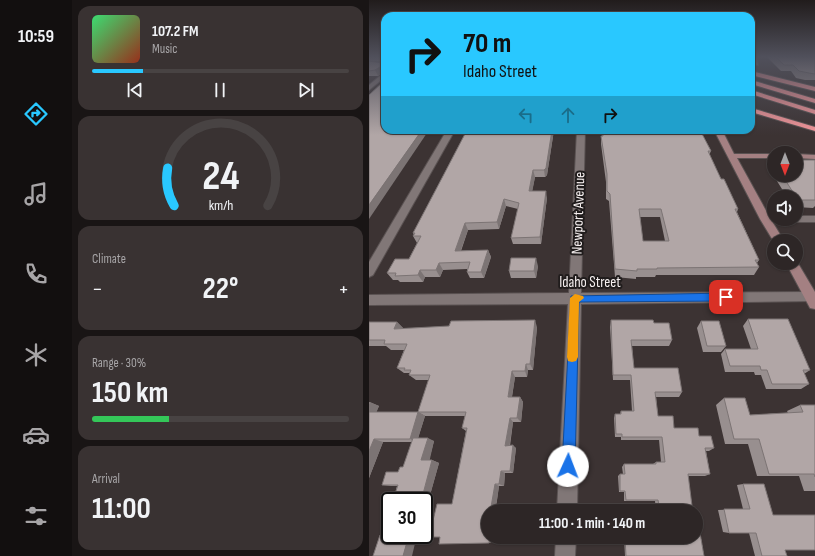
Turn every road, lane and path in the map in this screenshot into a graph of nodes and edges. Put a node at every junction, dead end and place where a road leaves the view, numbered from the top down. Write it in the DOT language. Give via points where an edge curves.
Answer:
graph roads {
  1 [pos="755,83"];
  2 [pos="793,83"];
  3 [pos="815,88"];
  4 [pos="755,93"];
  5 [pos="815,101"];
  6 [pos="755,111"];
  7 [pos="815,112"];
  8 [pos="815,129"];
  9 [pos="449,134"];
  10 [pos="581,134"];
  11 [pos="722,134"];
  12 [pos="732,156"];
  13 [pos="767,156"];
  14 [pos="803,156"];
  15 [pos="815,156"];
  16 [pos="767,216"];
  17 [pos="803,219"];
  18 [pos="815,219"];
  19 [pos="796,270"];
  20 [pos="369,272"];
  21 [pos="575,298"];
  22 [pos="369,300"];
  23 [pos="813,301"];
  24 [pos="567,504"];
  25 [pos="566,544"];
  26 [pos="565,556"];
  1 -- 5 [label="highway"];
  2 -- 3 [label="highway"];
  4 -- 7 [label="highway"];
  6 -- 8 [label="highway"];
  9 -- 20 [label="street"];
  10 -- 21 [label="street, Newport Avenue"];
  11 -- 12 [label="main road"];
  12 -- 13 [label="main road"];
  12 -- 16 [label="main road"];
  14 -- 15 [label="main road"];
  17 -- 18 [label="street"];
  19 -- 23 [label="main road"];
  21 -- 22 [label="street, Idaho Street"];
  21 -- 23 [label="street, Idaho Street"];
  21 -- 24 [label="street, Newport Avenue"];
  25 -- 26 [label="street"];
}
